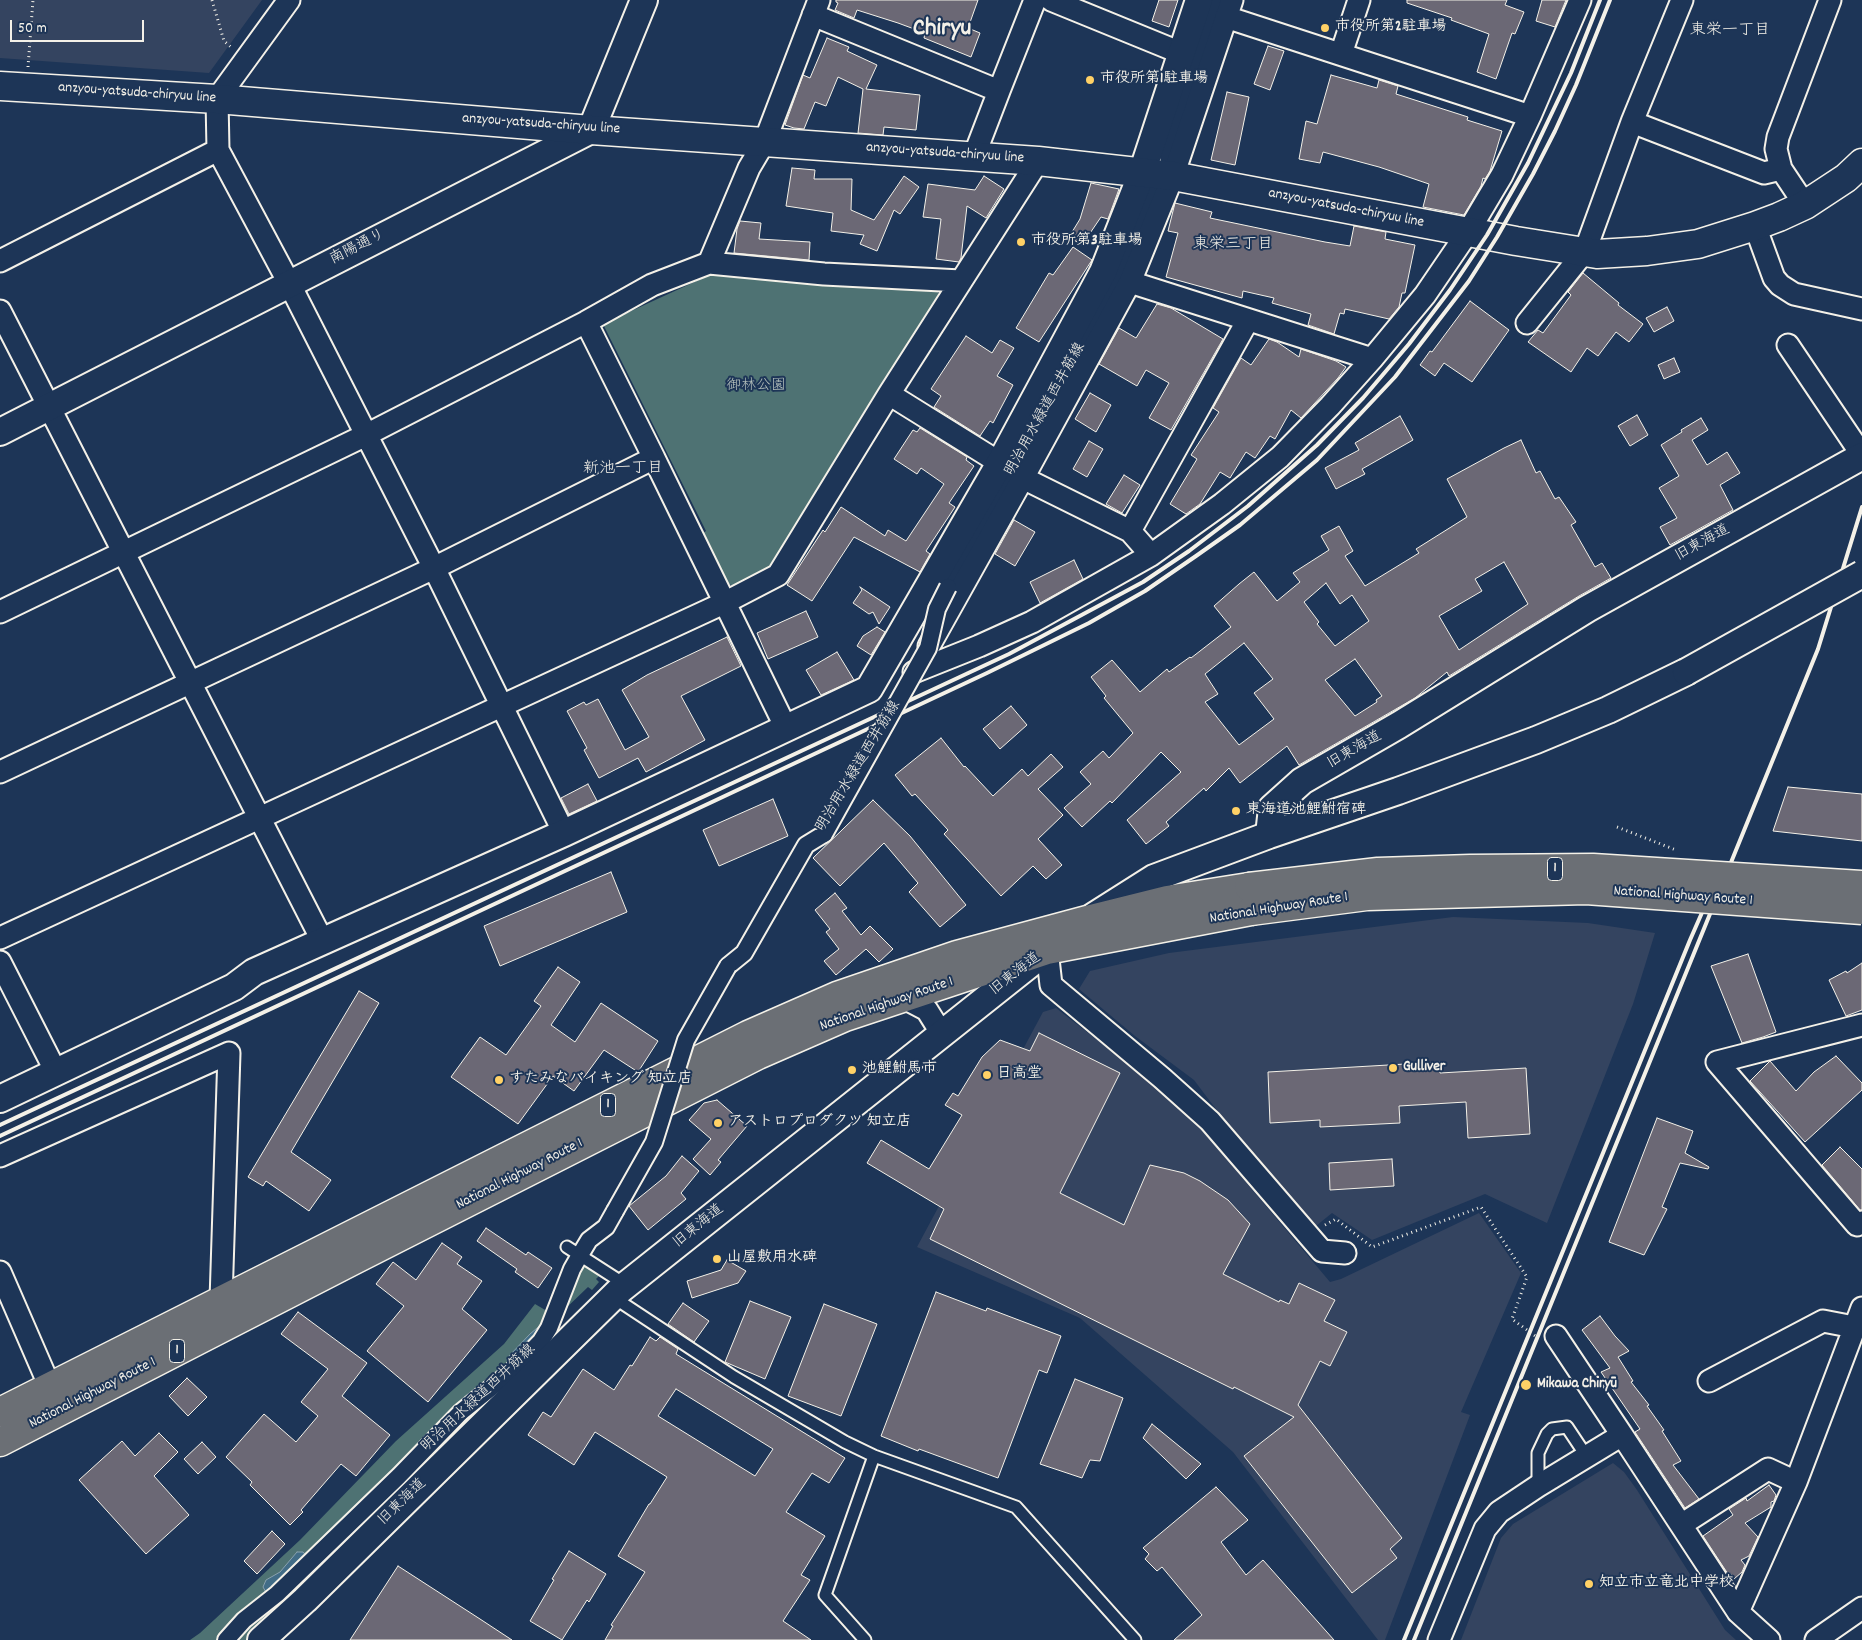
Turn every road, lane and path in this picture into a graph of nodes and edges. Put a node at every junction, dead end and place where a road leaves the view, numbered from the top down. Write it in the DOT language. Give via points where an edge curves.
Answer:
graph roads {
  1 [pos="33,0"];
  2 [pos="212,0"];
  3 [pos="289,0"];
  4 [pos="644,0"];
  5 [pos="1035,0"];
  6 [pos="1051,0"];
  7 [pos="1199,0"];
  8 [pos="1359,0"];
  9 [pos="1580,0"];
  10 [pos="1682,0"];
  11 [pos="1830,0"];
  12 [pos="1225,6"];
  13 [pos="816,7"];
  14 [pos="1182,54"];
  15 [pos="1341,54"];
  16 [pos="246,60"];
  17 [pos="0,86"];
  18 [pos="27,88"];
  19 [pos="999,91"];
  20 [pos="218,99"];
  21 [pos="1530,116"];
  22 [pos="1632,122"];
  23 [pos="591,130"];
  24 [pos="764,141"];
  25 [pos="218,150"];
  26 [pos="974,156"];
  27 [pos="1038,161"];
  28 [pos="1862,163"];
  29 [pos="1781,169"];
  30 [pos="1159,174"];
  31 [pos="1805,205"];
  32 [pos="1755,226"];
  33 [pos="1468,232"];
  34 [pos="1585,251"];
  35 [pos="0,261"];
  36 [pos="709,263"];
  37 [pos="961,281"];
  38 [pos="1130,282"];
  39 [pos="289,284"];
  40 [pos="1862,309"];
  41 [pos="0,311"];
  42 [pos="1248,320"];
  43 [pos="586,322"];
  44 [pos="1527,323"];
  45 [pos="1788,345"];
  46 [pos="1372,359"];
  47 [pos="889,394"];
  48 [pos="49,407"];
  49 [pos="0,432"];
  50 [pos="366,435"];
  51 [pos="1862,456"];
  52 [pos="654,458"];
  53 [pos="1000,463"];
  54 [pos="1023,478"];
  55 [pos="1130,531"];
  56 [pos="124,552"];
  57 [pos="1151,555"];
  58 [pos="434,568"];
  59 [pos="1862,574"];
  60 [pos="726,602"];
  61 [pos="0,612"];
  62 [pos="189,683"];
  63 [pos="502,705"];
  64 [pos="786,728"];
  65 [pos="0,772"];
  66 [pos="258,818"];
  67 [pos="1617,827"];
  68 [pos="564,833"];
  69 [pos="1269,835"];
  70 [pos="1684,853"];
  71 [pos="1862,885"];
  72 [pos="1250,899"];
  73 [pos="1862,910"];
  74 [pos="1087,920"];
  75 [pos="0,938"];
  76 [pos="322,940"];
  77 [pos="1047,950"];
  78 [pos="0,962"];
  79 [pos="904,998"];
  80 [pos="1862,1025"];
  81 [pos="942,1034"];
  82 [pos="56,1072"];
  83 [pos="0,1099"];
  84 [pos="0,1156"];
  85 [pos="1862,1222"];
  86 [pos="1322,1227"];
  87 [pos="574,1251"];
  88 [pos="1345,1253"];
  89 [pos="0,1272"];
  90 [pos="620,1291"];
  91 [pos="221,1300"];
  92 [pos="1858,1318"];
  93 [pos="1530,1333"];
  94 [pos="1556,1336"];
  95 [pos="1709,1381"];
  96 [pos="50,1388"];
  97 [pos="0,1412"];
  98 [pos="1622,1435"];
  99 [pos="0,1442"];
  100 [pos="874,1456"];
  101 [pos="1587,1457"];
  102 [pos="1796,1482"];
  103 [pos="1538,1486"];
  104 [pos="1681,1525"];
  105 [pos="1862,1608"];
  106 [pos="1738,1612"];
  107 [pos="226,1640"];
  108 [pos="261,1640"];
  109 [pos="865,1640"];
  110 [pos="1135,1640"];
  111 [pos="1439,1640"];
  112 [pos="1769,1640"];
  113 [pos="1816,1640"];
  1 -- 18 [label="path"];
  2 -- 16 [label="path" via="224,41"];
  3 -- 16 [label="street"];
  4 -- 23 [label="street"];
  5 -- 19 [label="street"];
  6 -- 14 [label="street"];
  7 -- 14 [label="street"];
  8 -- 15 [label="street"];
  9 -- 21 [label="street"];
  10 -- 22 [label="street"];
  11 -- 29 [label="street" via="1778,137 1776,149"];
  12 -- 15 [label="street"];
  12 -- 30 [label="street"];
  13 -- 19 [label="street"];
  13 -- 24 [label="street"];
  14 -- 30 [label="street"];
  15 -- 21 [label="street"];
  16 -- 20 [label="street"];
  17 -- 18 [label="main road, anzyou-yatsuda-chiryuu line"];
  18 -- 20 [label="main road, anzyou-yatsuda-chiryuu line"];
  19 -- 26 [label="street"];
  20 -- 23 [label="main road, anzyou-yatsuda-chiryuu line"];
  20 -- 25 [label="street"];
  21 -- 33 [label="street" via="1502,175"];
  22 -- 29 [label="street" via="1764,173"];
  22 -- 34 [label="street"];
  23 -- 24 [label="main road, anzyou-yatsuda-chiryuu line"];
  23 -- 39 [label="street, 南陽通り"];
  24 -- 26 [label="main road, anzyou-yatsuda-chiryuu line"];
  24 -- 36 [label="street"];
  25 -- 35 [label="street"];
  25 -- 39 [label="street"];
  26 -- 27 [label="main road, anzyou-yatsuda-chiryuu line"];
  27 -- 30 [label="main road, anzyou-yatsuda-chiryuu line"];
  27 -- 37 [label="street"];
  28 -- 31 [label="main road, anzyou-yatsuda-chiryuu line" via="1846,178"];
  29 -- 31 [label="street"];
  30 -- 33 [label="main road, anzyou-yatsuda-chiryuu line"];
  30 -- 38 [label="street"];
  30 -- 53 [label="street"];
  30 -- 87 [label="street, 明治用水緑道西井筋線, bridge" via="1114,289 948,587 937,609 928,648 824,834 806,845 744,953 728,966 686,1040 654,1142 606,1227"];
  31 -- 32 [label="main road, anzyou-yatsuda-chiryuu line"];
  32 -- 34 [label="main road, anzyou-yatsuda-chiryuu line" via="1698,244 1647,251 1597,254"];
  32 -- 40 [label="street" via="1774,278 1780,285 1794,294"];
  33 -- 34 [label="main road, anzyou-yatsuda-chiryuu line"];
  33 -- 46 [label="street" via="1425,295"];
  34 -- 44 [label="street"];
  36 -- 37 [label="street" via="824,274"];
  36 -- 43 [label="street" via="652,284"];
  37 -- 47 [label="street"];
  38 -- 42 [label="street"];
  38 -- 54 [label="street"];
  39 -- 48 [label="street, 南陽通り"];
  39 -- 50 [label="street"];
  41 -- 48 [label="street"];
  42 -- 46 [label="street"];
  42 -- 55 [label="street"];
  43 -- 50 [label="street"];
  43 -- 52 [label="street"];
  45 -- 51 [label="street"];
  46 -- 57 [label="street" via="1280,457"];
  47 -- 53 [label="street"];
  47 -- 60 [label="street" via="778,575"];
  48 -- 49 [label="street, 南陽通り"];
  48 -- 56 [label="street"];
  50 -- 56 [label="street"];
  50 -- 58 [label="street"];
  51 -- 69 [label="street, 旧東海道" via="1587,609 1302,781 1272,808"];
  52 -- 58 [label="street"];
  52 -- 60 [label="street"];
  53 -- 64 [label="street" via="870,690"];
  54 -- 55 [label="street"];
  54 -- 57 [label="street" via="914,672 1032,622"];
  55 -- 57 [label="street"];
  56 -- 61 [label="street"];
  56 -- 62 [label="street"];
  58 -- 62 [label="street"];
  58 -- 63 [label="street"];
  59 -- 69 [label="street, bridge" via="1686,672 1608,710 1398,791"];
  60 -- 63 [label="street"];
  60 -- 64 [label="street"];
  62 -- 65 [label="street"];
  62 -- 66 [label="street"];
  63 -- 66 [label="street"];
  63 -- 68 [label="street"];
  64 -- 68 [label="street"];
  66 -- 75 [label="street"];
  66 -- 76 [label="street"];
  67 -- 70 [label="path"];
  68 -- 76 [label="street"];
  69 -- 74 [label="street, 旧東海道" via="1154,878"];
  71 -- 72 [label="highway, National Highway Route 1 / 1, bridge" via="1593,868 1470,869 1378,872"];
  72 -- 73 [label="highway, National Highway Route 1 / 1, bridge" via="1586,890"];
  72 -- 74 [label="highway, National Highway Route 1 / 1" via="1167,900"];
  72 -- 77 [label="highway, National Highway Route 1 / 1"];
  74 -- 77 [label="street, 旧東海道"];
  74 -- 91 [label="highway, National Highway Route 1 / 1" via="947,959 837,996 748,1035"];
  76 -- 82 [label="street" via="254,972 234,987"];
  77 -- 79 [label="highway, National Highway Route 1 / 1"];
  77 -- 81 [label="street, 旧東海道"];
  77 -- 88 [label="street" via="1051,985 1210,1121 1322,1251"];
  78 -- 82 [label="street"];
  79 -- 81 [label="street" via="927,1010"];
  79 -- 99 [label="highway, National Highway Route 1 / 1" via="845,1017 758,1055"];
  80 -- 85 [label="street" via="1717,1062 1857,1226"];
  81 -- 90 [label="street, 旧東海道"];
  82 -- 83 [label="street"];
  84 -- 91 [label="street" via="229,1053"];
  86 -- 93 [label="path" via="1336,1219 1372,1247 1481,1207 1527,1277 1512,1319"];
  87 -- 90 [label="lane"];
  87 -- 107 [label="street, 明治用水緑道西井筋線" via="552,1323 541,1342 462,1412"];
  89 -- 96 [label="street"];
  90 -- 100 [label="lane" via="734,1377"];
  90 -- 108 [label="street, 旧東海道"];
  91 -- 96 [label="highway, National Highway Route 1 / 1"];
  92 -- 95 [label="street" via="1823,1320"];
  92 -- 102 [label="street"];
  94 -- 98 [label="street"];
  96 -- 97 [label="highway, National Highway Route 1 / 1"];
  98 -- 101 [label="street"];
  98 -- 104 [label="street"];
  100 -- 109 [label="lane" via="825,1595"];
  100 -- 110 [label="lane" via="1016,1507"];
  101 -- 103 [label="street"];
  101 -- 103 [label="lane" via="1567,1427 1552,1429 1538,1453"];
  102 -- 104 [label="street" via="1768,1468"];
  102 -- 106 [label="street"];
  103 -- 111 [label="street" via="1498,1512 1485,1529"];
  104 -- 106 [label="street"];
  105 -- 113 [label="street"];
  106 -- 112 [label="street"];
}
